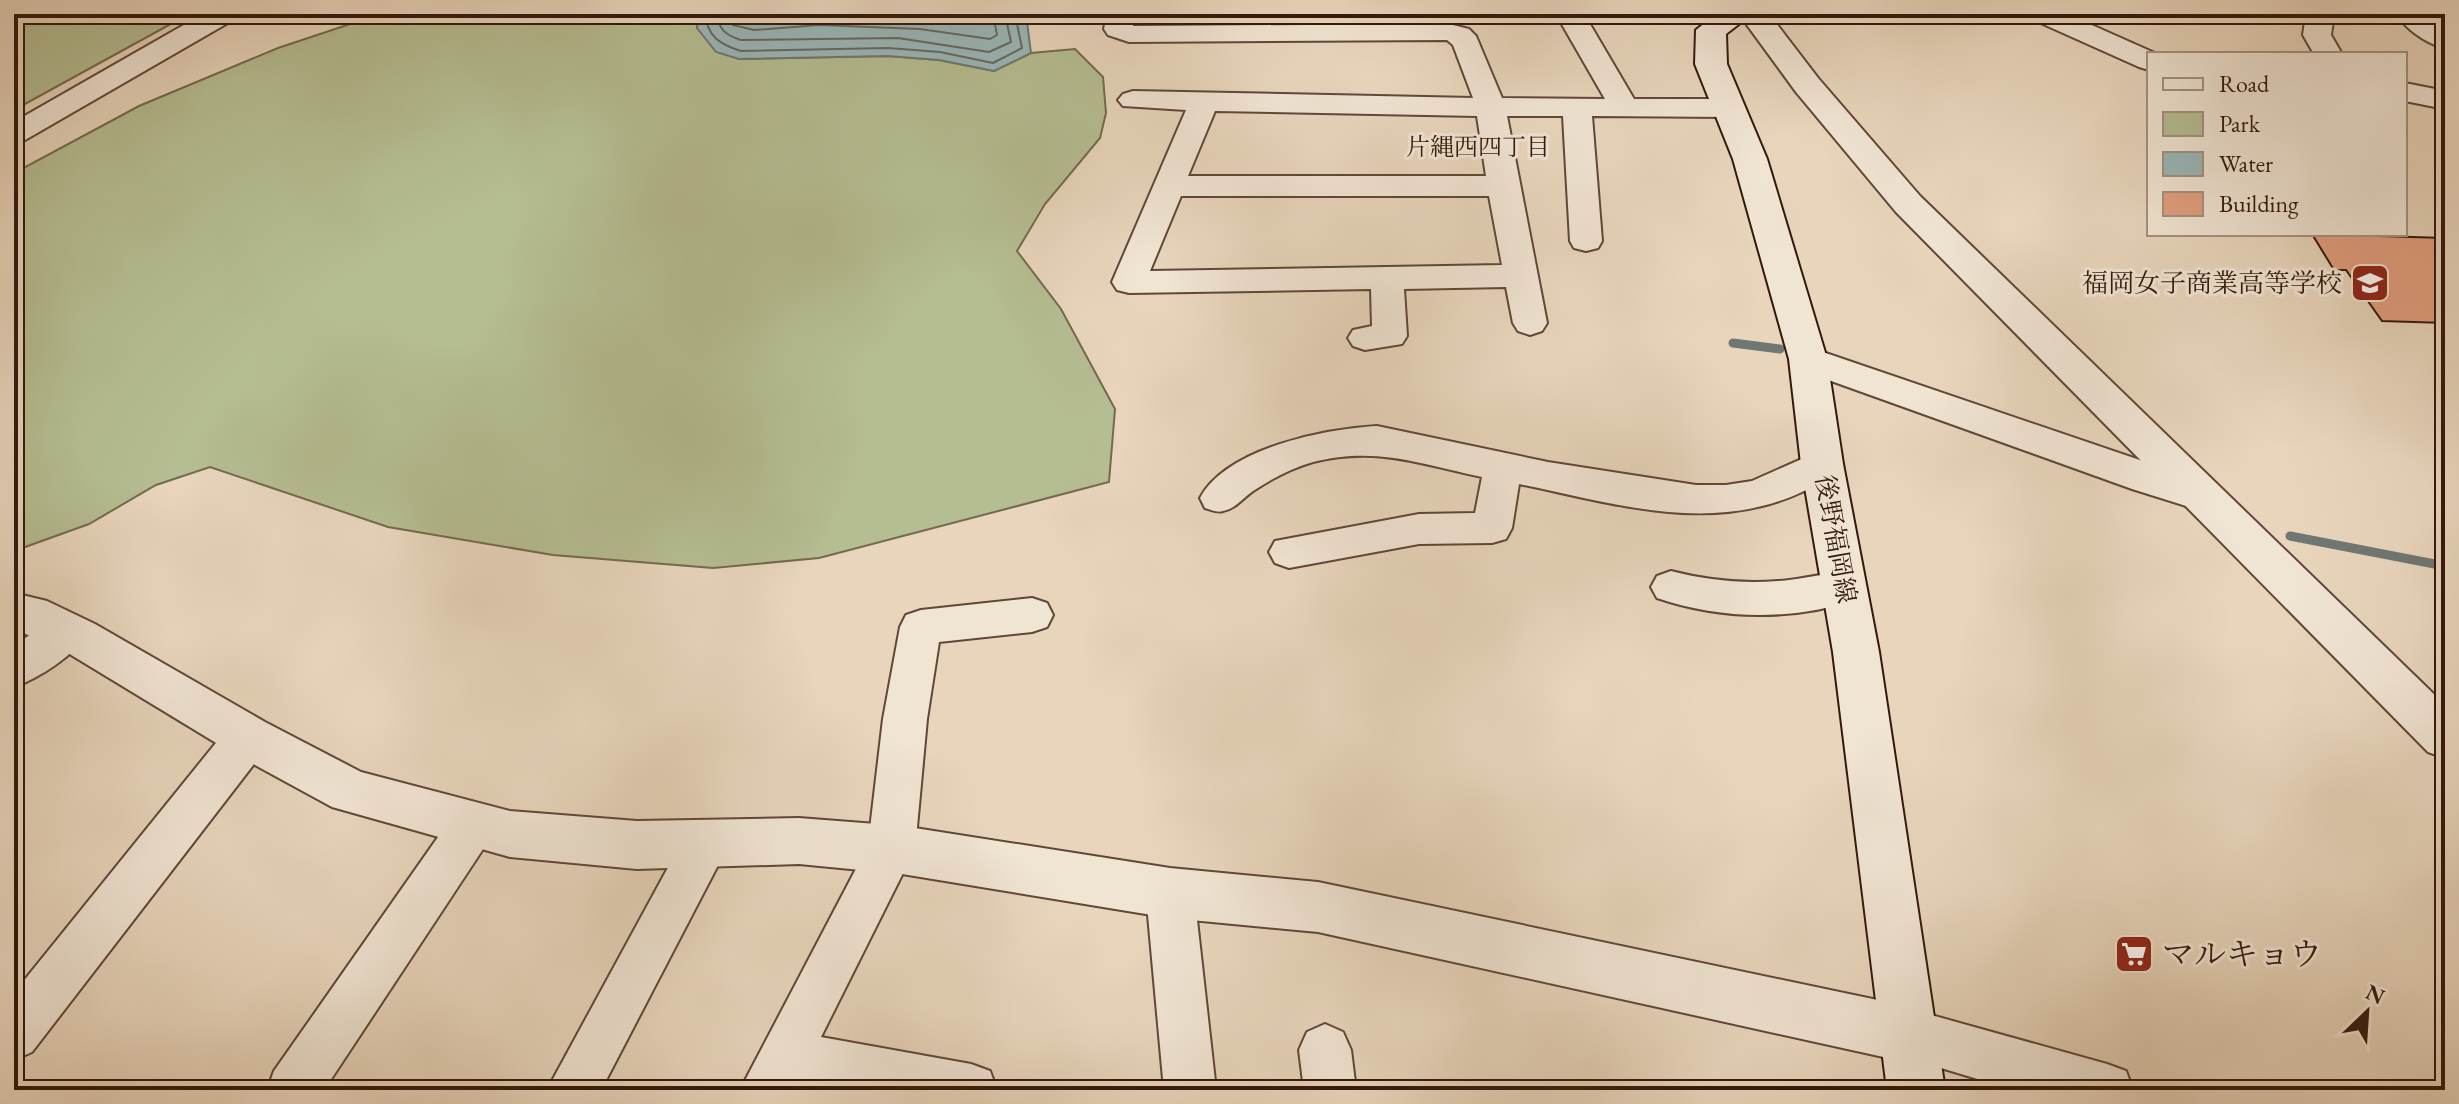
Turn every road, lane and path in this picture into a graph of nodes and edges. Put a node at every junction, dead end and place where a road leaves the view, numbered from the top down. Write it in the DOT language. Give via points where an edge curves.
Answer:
graph roads {
  1 [pos="223,14"];
  2 [pos="1121,14"];
  3 [pos="1570,14"];
  4 [pos="1737,14"];
  5 [pos="1754,14"];
  6 [pos="2320,14"];
  7 [pos="2049,15"];
  8 [pos="2415,20"];
  9 [pos="1443,23"];
  10 [pos="2445,40"];
  11 [pos="2327,52"];
  12 [pos="2147,60"];
  13 [pos="2407,92"];
  14 [pos="1133,100"];
  15 [pos="2445,100"];
  16 [pos="1204,101"];
  17 [pos="1491,107"];
  18 [pos="1577,107"];
  19 [pos="1624,107"];
  20 [pos="1730,108"];
  21 [pos="14,134"];
  22 [pos="1169,186"];
  23 [pos="1503,186"];
  24 [pos="1586,241"];
  25 [pos="1521,276"];
  26 [pos="1387,278"];
  27 [pos="1530,323"];
  28 [pos="1390,337"];
  29 [pos="1808,359"];
  30 [pos="1822,464"];
  31 [pos="1502,469"];
  32 [pos="2202,496"];
  33 [pos="1219,498"];
  34 [pos="1289,552"];
  35 [pos="1671,587"];
  36 [pos="1844,588"];
  37 [pos="14,611"];
  38 [pos="1032,615"];
  39 [pos="67,631"];
  40 [pos="14,669"];
  41 [pos="248,737"];
  42 [pos="2445,737"];
  43 [pos="473,825"];
  44 [pos="706,844"];
  45 [pos="891,849"];
  46 [pos="1170,893"];
  47 [pos="14,1034"];
  48 [pos="1906,1034"];
  49 [pos="775,1073"];
  50 [pos="293,1090"];
  51 [pos="573,1090"];
  52 [pos="971,1090"];
  53 [pos="1190,1090"];
  54 [pos="1916,1090"];
  55 [pos="2107,1090"];
  1 -- 21 [label="street"];
  2 -- 9 [label="street" via="1118,29 1129,34"];
  3 -- 19 [label="street"];
  4 -- 20 [label="street, 後野福岡線" via="1711,30 1711,64"];
  5 -- 32 [label="street" via="1908,204"];
  6 -- 11 [label="street" via="2317,35"];
  7 -- 12 [label="street"];
  8 -- 10 [label="street"];
  9 -- 17 [label="street" via="1466,42"];
  13 -- 15 [label="street"];
  14 -- 16 [label="street"];
  16 -- 17 [label="street"];
  16 -- 22 [label="street"];
  17 -- 18 [label="street"];
  17 -- 23 [label="street"];
  18 -- 19 [label="street"];
  18 -- 24 [label="street"];
  19 -- 20 [label="street"];
  20 -- 29 [label="street, 後野福岡線" via="1759,187"];
  22 -- 23 [label="street"];
  22 -- 26 [label="street" via="1129,282"];
  23 -- 25 [label="street"];
  25 -- 26 [label="street"];
  25 -- 27 [label="street"];
  26 -- 28 [label="street"];
  29 -- 30 [label="street, 後野福岡線"];
  29 -- 32 [label="street"];
  30 -- 31 [label="street" via="1785,485 1724,500 1679,499"];
  30 -- 36 [label="street, 後野福岡線"];
  31 -- 33 [label="street" via="1377,440 1356,440 1277,462 1241,478"];
  31 -- 34 [label="street" via="1492,528 1419,529"];
  32 -- 42 [label="street"];
  35 -- 36 [label="street" via="1747,598"];
  36 -- 48 [label="street, 後野福岡線"];
  37 -- 39 [label="street"];
  38 -- 45 [label="street" via="921,627"];
  39 -- 40 [label="street"];
  39 -- 41 [label="street"];
  41 -- 43 [label="street" via="350,791"];
  41 -- 47 [label="street"];
  43 -- 44 [label="street" via="574,841"];
  43 -- 50 [label="street"];
  44 -- 45 [label="street" via="799,841"];
  44 -- 51 [label="street"];
  45 -- 46 [label="street"];
  45 -- 49 [label="street"];
  46 -- 48 [label="street" via="1318,907"];
  46 -- 53 [label="street"];
  48 -- 54 [label="street, 後野福岡線"];
  48 -- 55 [label="street"];
  49 -- 52 [label="street"];
}
